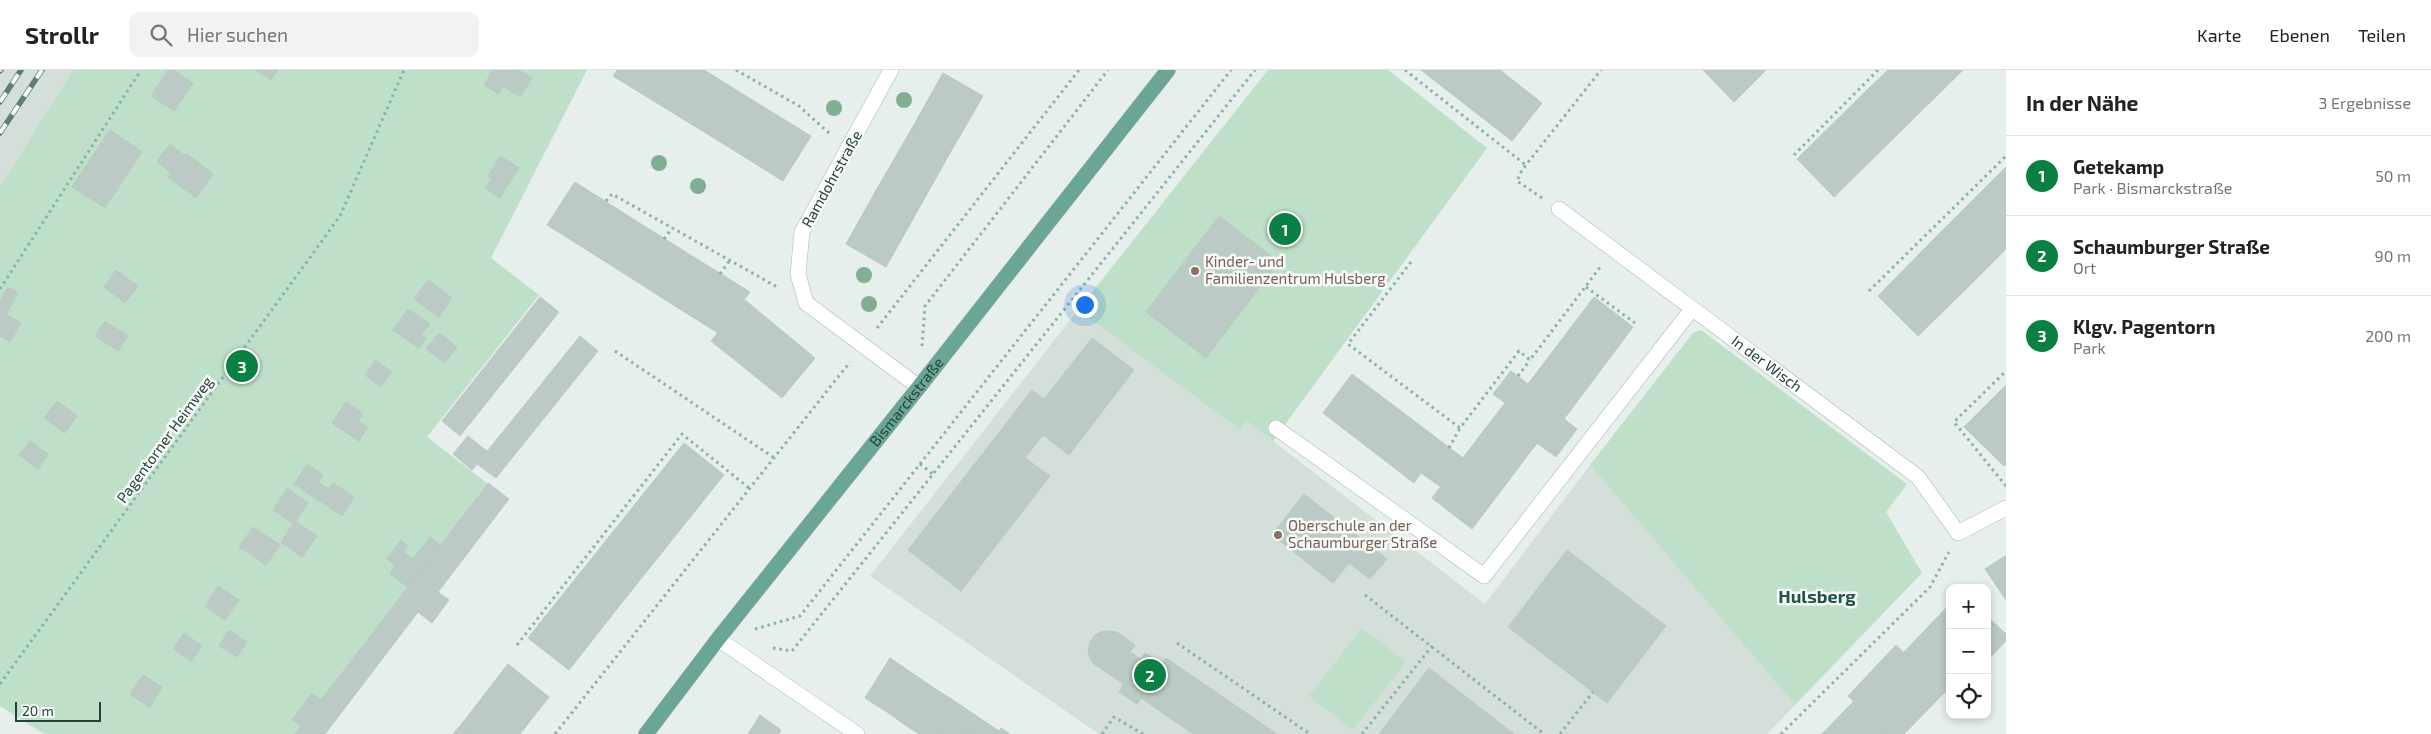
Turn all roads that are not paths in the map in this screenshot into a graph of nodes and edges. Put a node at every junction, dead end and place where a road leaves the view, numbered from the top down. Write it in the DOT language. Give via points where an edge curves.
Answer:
graph roads {
  1 [pos="891,70"];
  2 [pos="1168,70"];
  3 [pos="1559,210"];
  4 [pos="1692,309"];
  5 [pos="919,387"];
  6 [pos="1276,428"];
  7 [pos="2006,508"];
  8 [pos="718,639"];
  9 [pos="646,734"];
  10 [pos="857,734"];
  1 -- 5 [label="street, Ramdohrstraße" via="802,232 798,274 806,302"];
  2 -- 5 [label="main road, Bismarckstraße"];
  3 -- 4 [label="street, In der Wisch"];
  4 -- 6 [label="street" via="1484,576"];
  4 -- 7 [label="street, In der Wisch" via="1918,477 1958,533"];
  5 -- 8 [label="main road, Bismarckstraße"];
  8 -- 9 [label="main road, Bismarckstraße"];
  8 -- 10 [label="street"];
}
